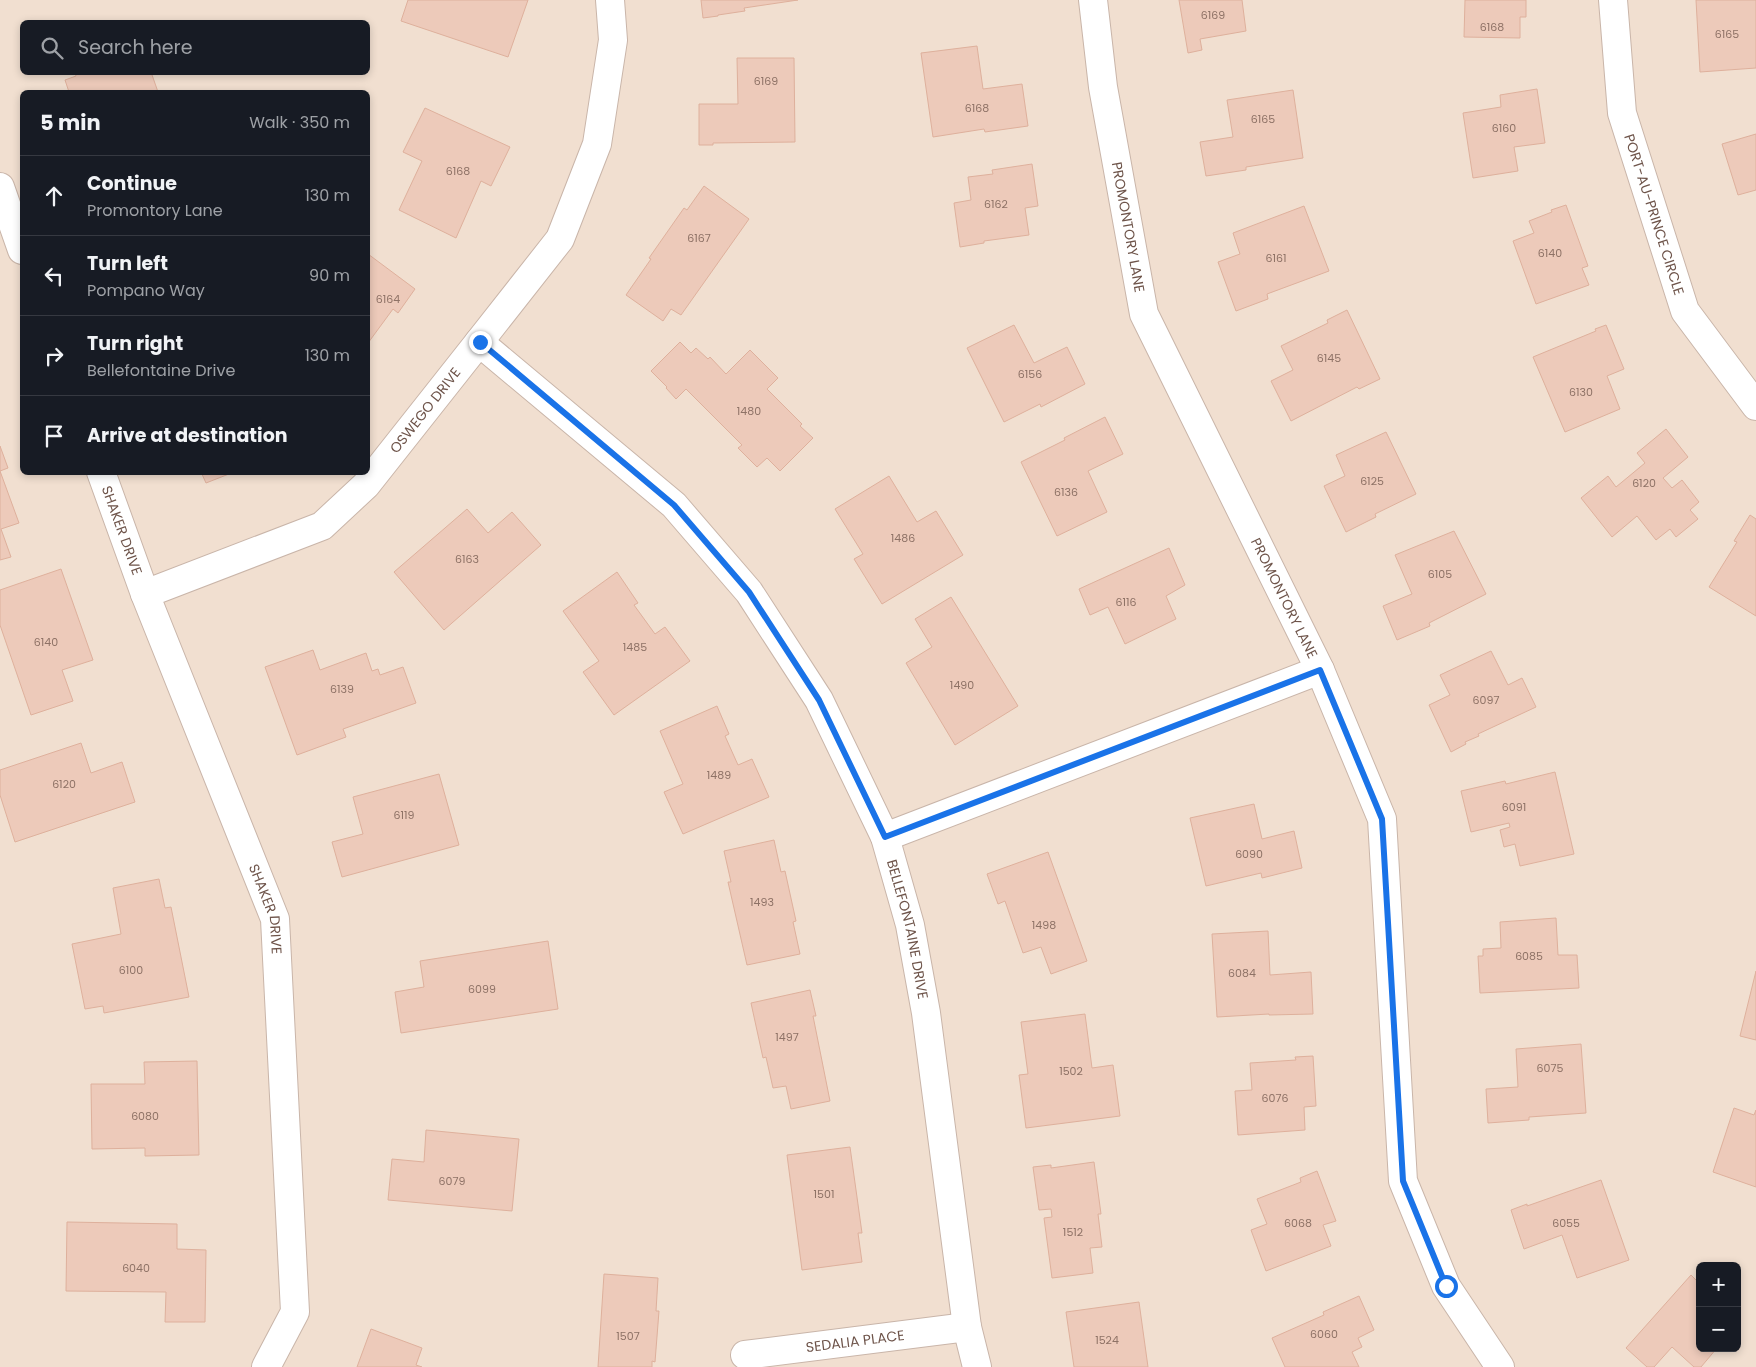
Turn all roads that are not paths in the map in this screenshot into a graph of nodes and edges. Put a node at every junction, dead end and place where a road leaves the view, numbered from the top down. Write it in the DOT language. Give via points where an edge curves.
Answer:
graph roads {
  1 [pos="610,0"];
  2 [pos="1093,0"];
  3 [pos="1613,0"];
  4 [pos="0,187"];
  5 [pos="20,244"];
  6 [pos="480,342"];
  7 [pos="1756,406"];
  8 [pos="102,475"];
  9 [pos="145,594"];
  10 [pos="1320,670"];
  11 [pos="885,837"];
  12 [pos="967,1327"];
  13 [pos="745,1355"];
  14 [pos="266,1367"];
  15 [pos="977,1367"];
  16 [pos="1500,1367"];
  1 -- 6 [label="street, OSWEGO DRIVE" via="613,40 597,144 560,239"];
  2 -- 10 [label="street, PROMONTORY LANE" via="1103,87 1144,314"];
  3 -- 7 [label="street, PORT-AU-PRINCE CIRCLE" via="1622,113 1684,310"];
  4 -- 5 [label="street"];
  6 -- 9 [label="street, OSWEGO DRIVE" via="366,485 322,526"];
  6 -- 11 [label="street, BELLEFONTAINE DRIVE" via="674,505 749,592 819,700"];
  8 -- 9 [label="street, SHAKER DRIVE"];
  9 -- 14 [label="street, SHAKER DRIVE" via="275,919 295,1312"];
  10 -- 11 [label="street"];
  10 -- 16 [label="street, PROMONTORY LANE" via="1382,819 1403,1181 1446,1286"];
  11 -- 12 [label="street, BELLEFONTAINE DRIVE" via="910,925 926,1013"];
  12 -- 13 [label="street, SEDALIA PLACE"];
  12 -- 15 [label="street, BELLEFONTAINE DRIVE"];
}
